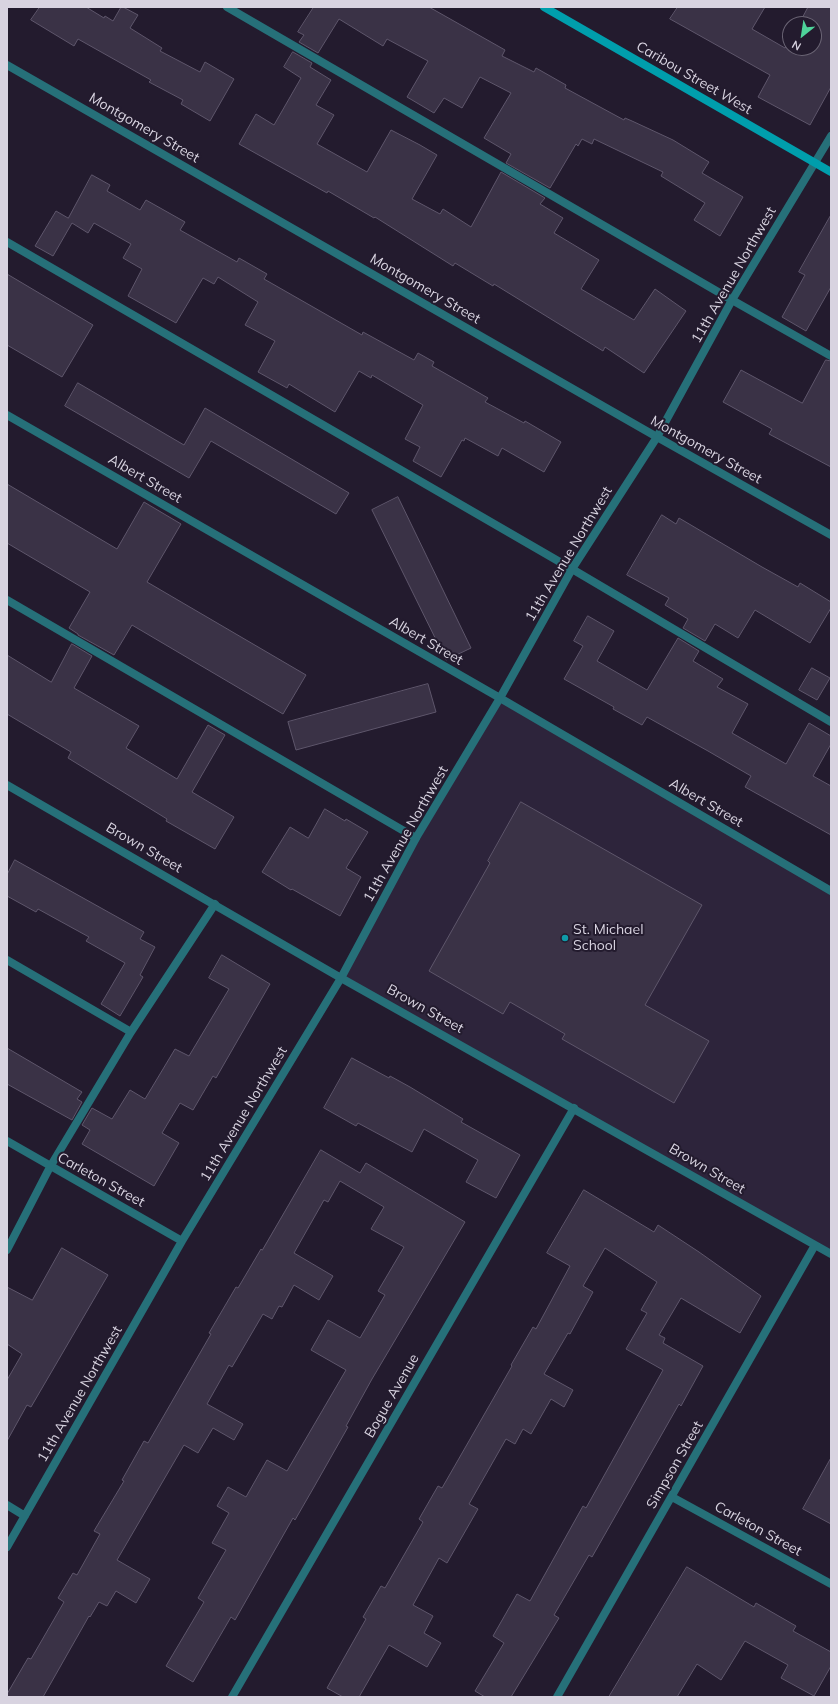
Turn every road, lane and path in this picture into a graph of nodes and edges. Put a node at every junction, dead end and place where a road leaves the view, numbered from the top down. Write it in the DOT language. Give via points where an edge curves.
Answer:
graph roads {
  1 [pos="227,7"];
  2 [pos="544,7"];
  3 [pos="7,65"];
  4 [pos="831,136"];
  5 [pos="815,163"];
  6 [pos="831,172"];
  7 [pos="7,242"];
  8 [pos="732,300"];
  9 [pos="831,356"];
  10 [pos="7,415"];
  11 [pos="657,437"];
  12 [pos="831,535"];
  13 [pos="572,569"];
  14 [pos="7,600"];
  15 [pos="500,698"];
  16 [pos="831,722"];
  17 [pos="7,785"];
  18 [pos="416,838"];
  19 [pos="831,890"];
  20 [pos="215,904"];
  21 [pos="7,960"];
  22 [pos="341,978"];
  23 [pos="130,1032"];
  24 [pos="574,1108"];
  25 [pos="7,1141"];
  26 [pos="50,1167"];
  27 [pos="182,1241"];
  28 [pos="815,1245"];
  29 [pos="7,1250"];
  30 [pos="831,1254"];
  31 [pos="672,1497"];
  32 [pos="7,1505"];
  33 [pos="25,1516"];
  34 [pos="7,1547"];
  35 [pos="831,1584"];
  36 [pos="232,1697"];
  37 [pos="557,1697"];
  1 -- 8 [label="street"];
  2 -- 5 [label="street, Caribou Street West"];
  3 -- 11 [label="street, Montgomery Street"];
  4 -- 5 [label="street, 11th Avenue Northwest"];
  5 -- 6 [label="street, Caribou Street West"];
  5 -- 8 [label="street, 11th Avenue Northwest"];
  7 -- 13 [label="street"];
  8 -- 9 [label="street"];
  8 -- 11 [label="street, 11th Avenue Northwest"];
  10 -- 15 [label="street, Albert Street"];
  11 -- 12 [label="street, Montgomery Street"];
  11 -- 13 [label="street, 11th Avenue Northwest"];
  13 -- 15 [label="street, 11th Avenue Northwest"];
  13 -- 16 [label="street"];
  14 -- 18 [label="street"];
  15 -- 18 [label="street, 11th Avenue Northwest"];
  15 -- 19 [label="street, Albert Street"];
  17 -- 20 [label="street, Brown Street"];
  18 -- 22 [label="street, 11th Avenue Northwest"];
  20 -- 22 [label="street, Brown Street"];
  20 -- 23 [label="street"];
  21 -- 23 [label="street"];
  22 -- 24 [label="street, Brown Street"];
  22 -- 27 [label="street, 11th Avenue Northwest"];
  23 -- 26 [label="street"];
  24 -- 28 [label="street, Brown Street"];
  24 -- 36 [label="street, Bogue Avenue"];
  25 -- 26 [label="street, Carleton Street"];
  26 -- 27 [label="street, Carleton Street"];
  26 -- 29 [label="street"];
  27 -- 33 [label="street, 11th Avenue Northwest"];
  28 -- 30 [label="street, Brown Street"];
  28 -- 31 [label="street, Simpson Street"];
  31 -- 35 [label="street, Carleton Street"];
  31 -- 37 [label="street, Simpson Street"];
  32 -- 33 [label="street"];
  33 -- 34 [label="street, 11th Avenue Northwest"];
}
